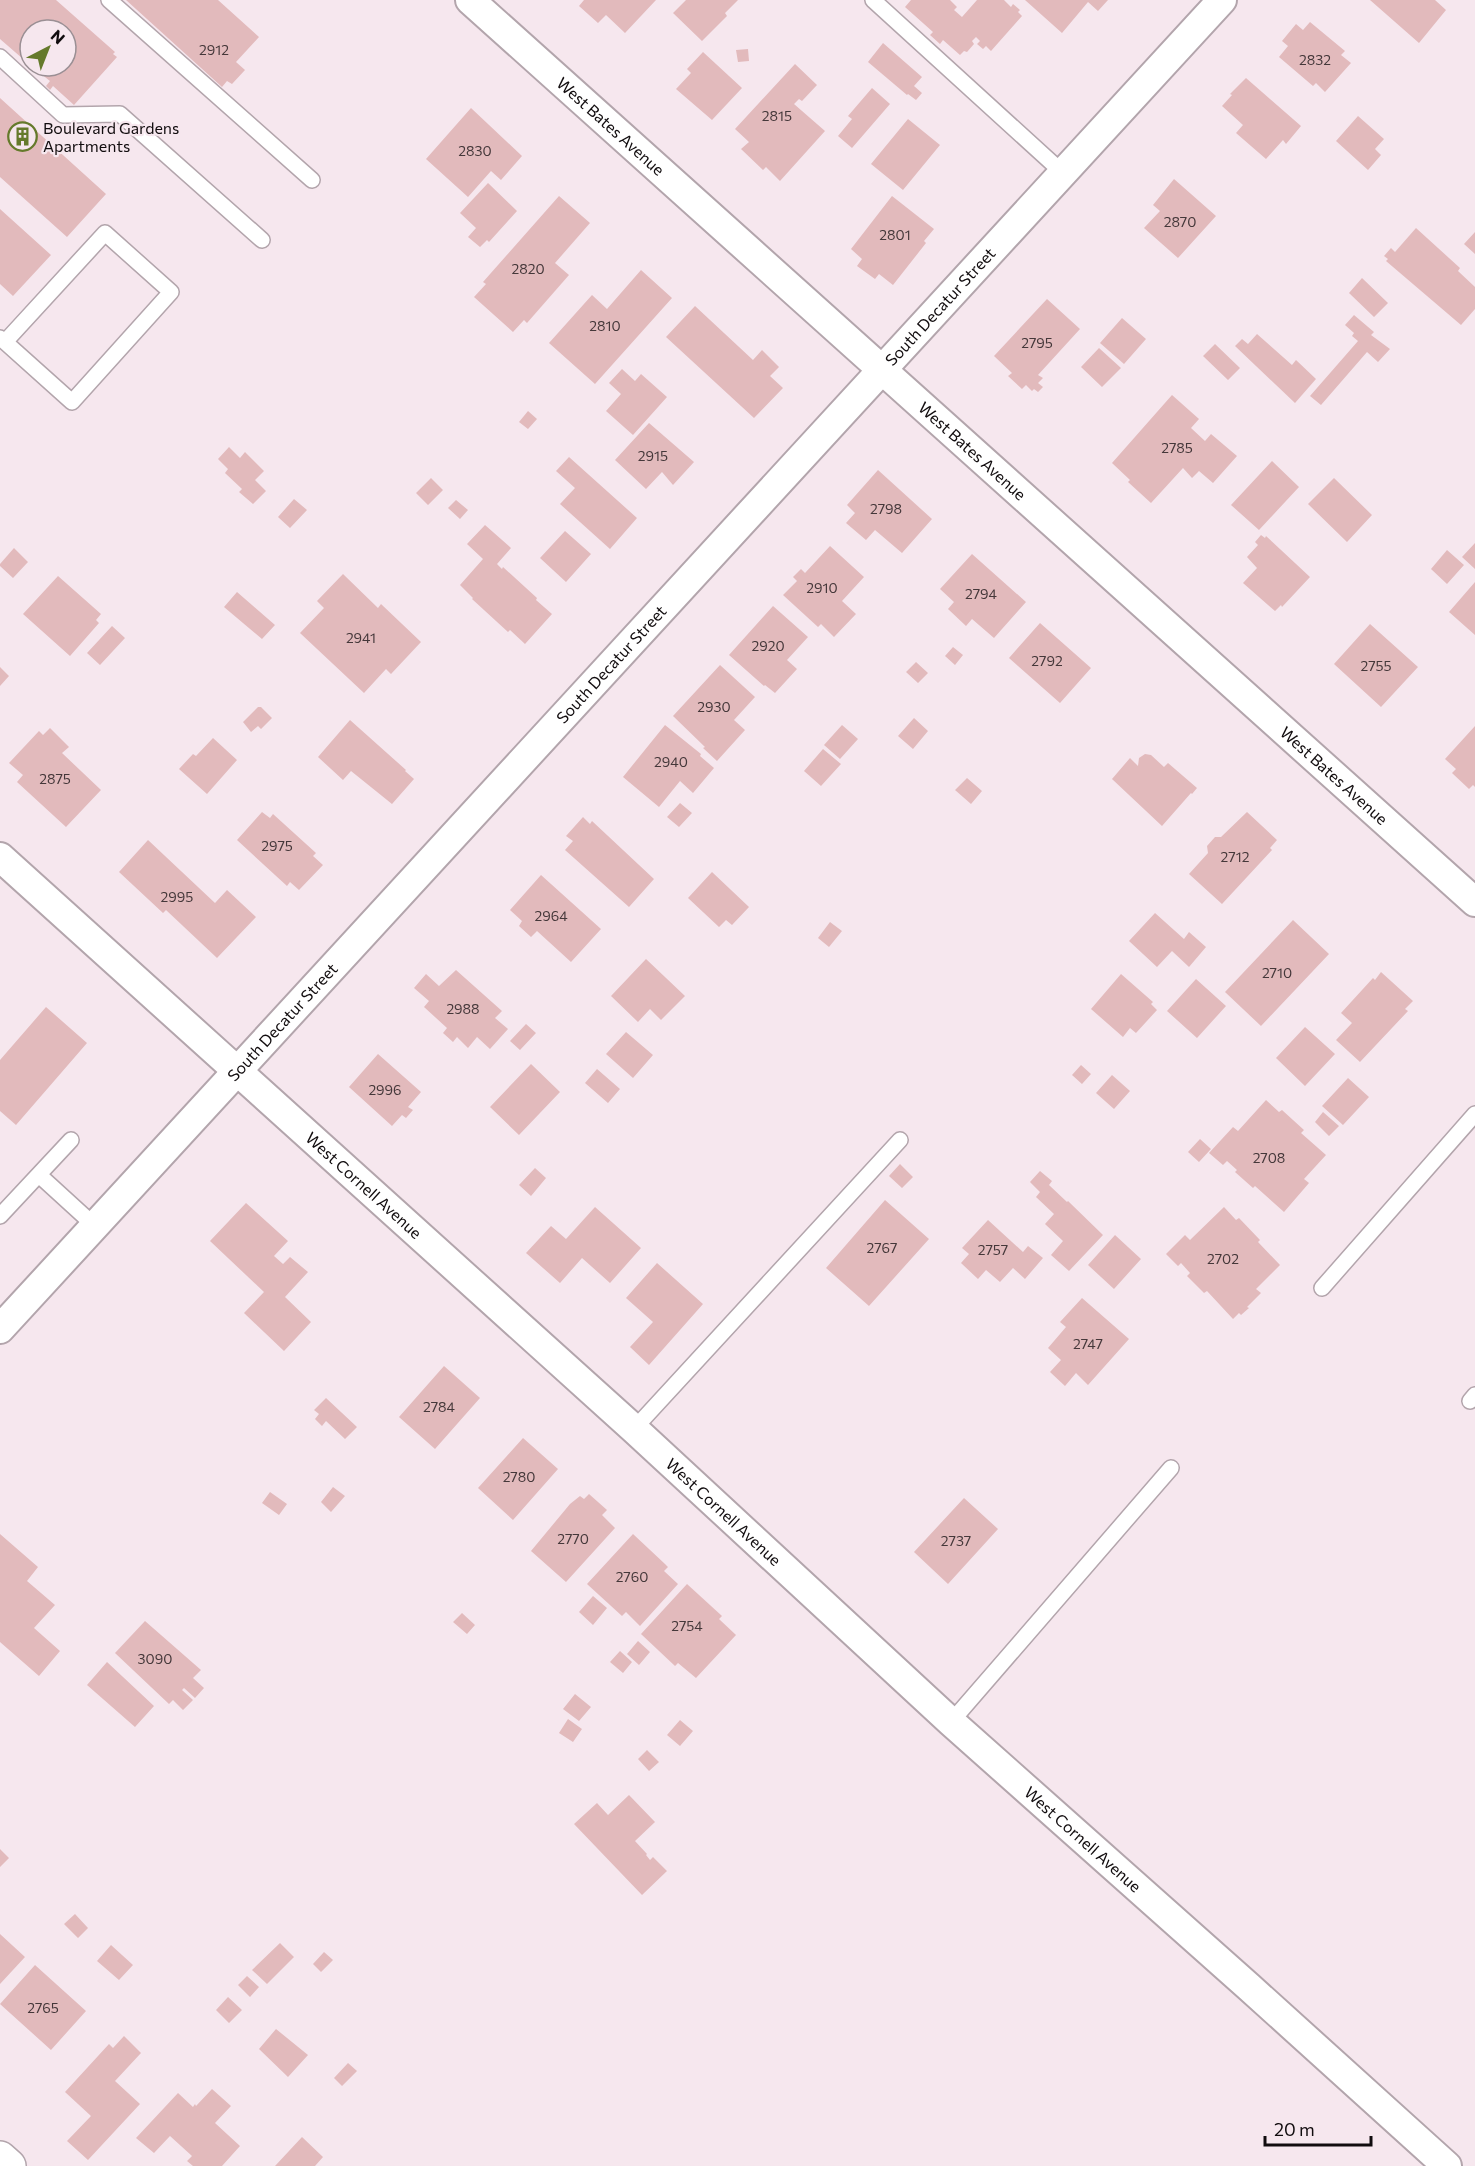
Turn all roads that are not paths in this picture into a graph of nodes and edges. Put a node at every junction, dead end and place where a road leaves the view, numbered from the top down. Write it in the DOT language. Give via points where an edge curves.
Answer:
graph roads {
  1 [pos="109,0"];
  2 [pos="470,0"];
  3 [pos="873,0"];
  4 [pos="1222,0"];
  5 [pos="0,57"];
  6 [pos="1063,173"];
  7 [pos="312,180"];
  8 [pos="262,240"];
  9 [pos="2,340"];
  10 [pos="881,370"];
  11 [pos="0,857"];
  12 [pos="1475,902"];
  13 [pos="238,1070"];
  14 [pos="1475,1114"];
  15 [pos="71,1140"];
  16 [pos="900,1140"];
  17 [pos="39,1175"];
  18 [pos="0,1216"];
  19 [pos="96,1227"];
  20 [pos="1322,1288"];
  21 [pos="0,1329"];
  22 [pos="634,1429"];
  23 [pos="1171,1468"];
  24 [pos="951,1722"];
  25 [pos="1447,2166"];
  1 -- 7 [label="lane"];
  2 -- 10 [label="street, West Bates Avenue"];
  3 -- 6 [label="lane"];
  4 -- 6 [label="street, South Decatur Street"];
  5 -- 8 [label="lane" via="63,115 120,114"];
  6 -- 10 [label="street, South Decatur Street"];
  9 -- 9 [label="lane" via="72,402 171,292 105,233"];
  10 -- 12 [label="street, West Bates Avenue"];
  10 -- 13 [label="street, South Decatur Street"];
  11 -- 13 [label="street, West Cornell Avenue"];
  13 -- 19 [label="street, South Decatur Street"];
  13 -- 22 [label="street, West Cornell Avenue"];
  14 -- 20 [label="lane"];
  15 -- 17 [label="lane"];
  16 -- 22 [label="lane"];
  17 -- 18 [label="lane"];
  17 -- 19 [label="lane"];
  19 -- 21 [label="street, South Decatur Street"];
  22 -- 24 [label="street, West Cornell Avenue"];
  23 -- 24 [label="lane"];
  24 -- 25 [label="street, West Cornell Avenue"];
}
